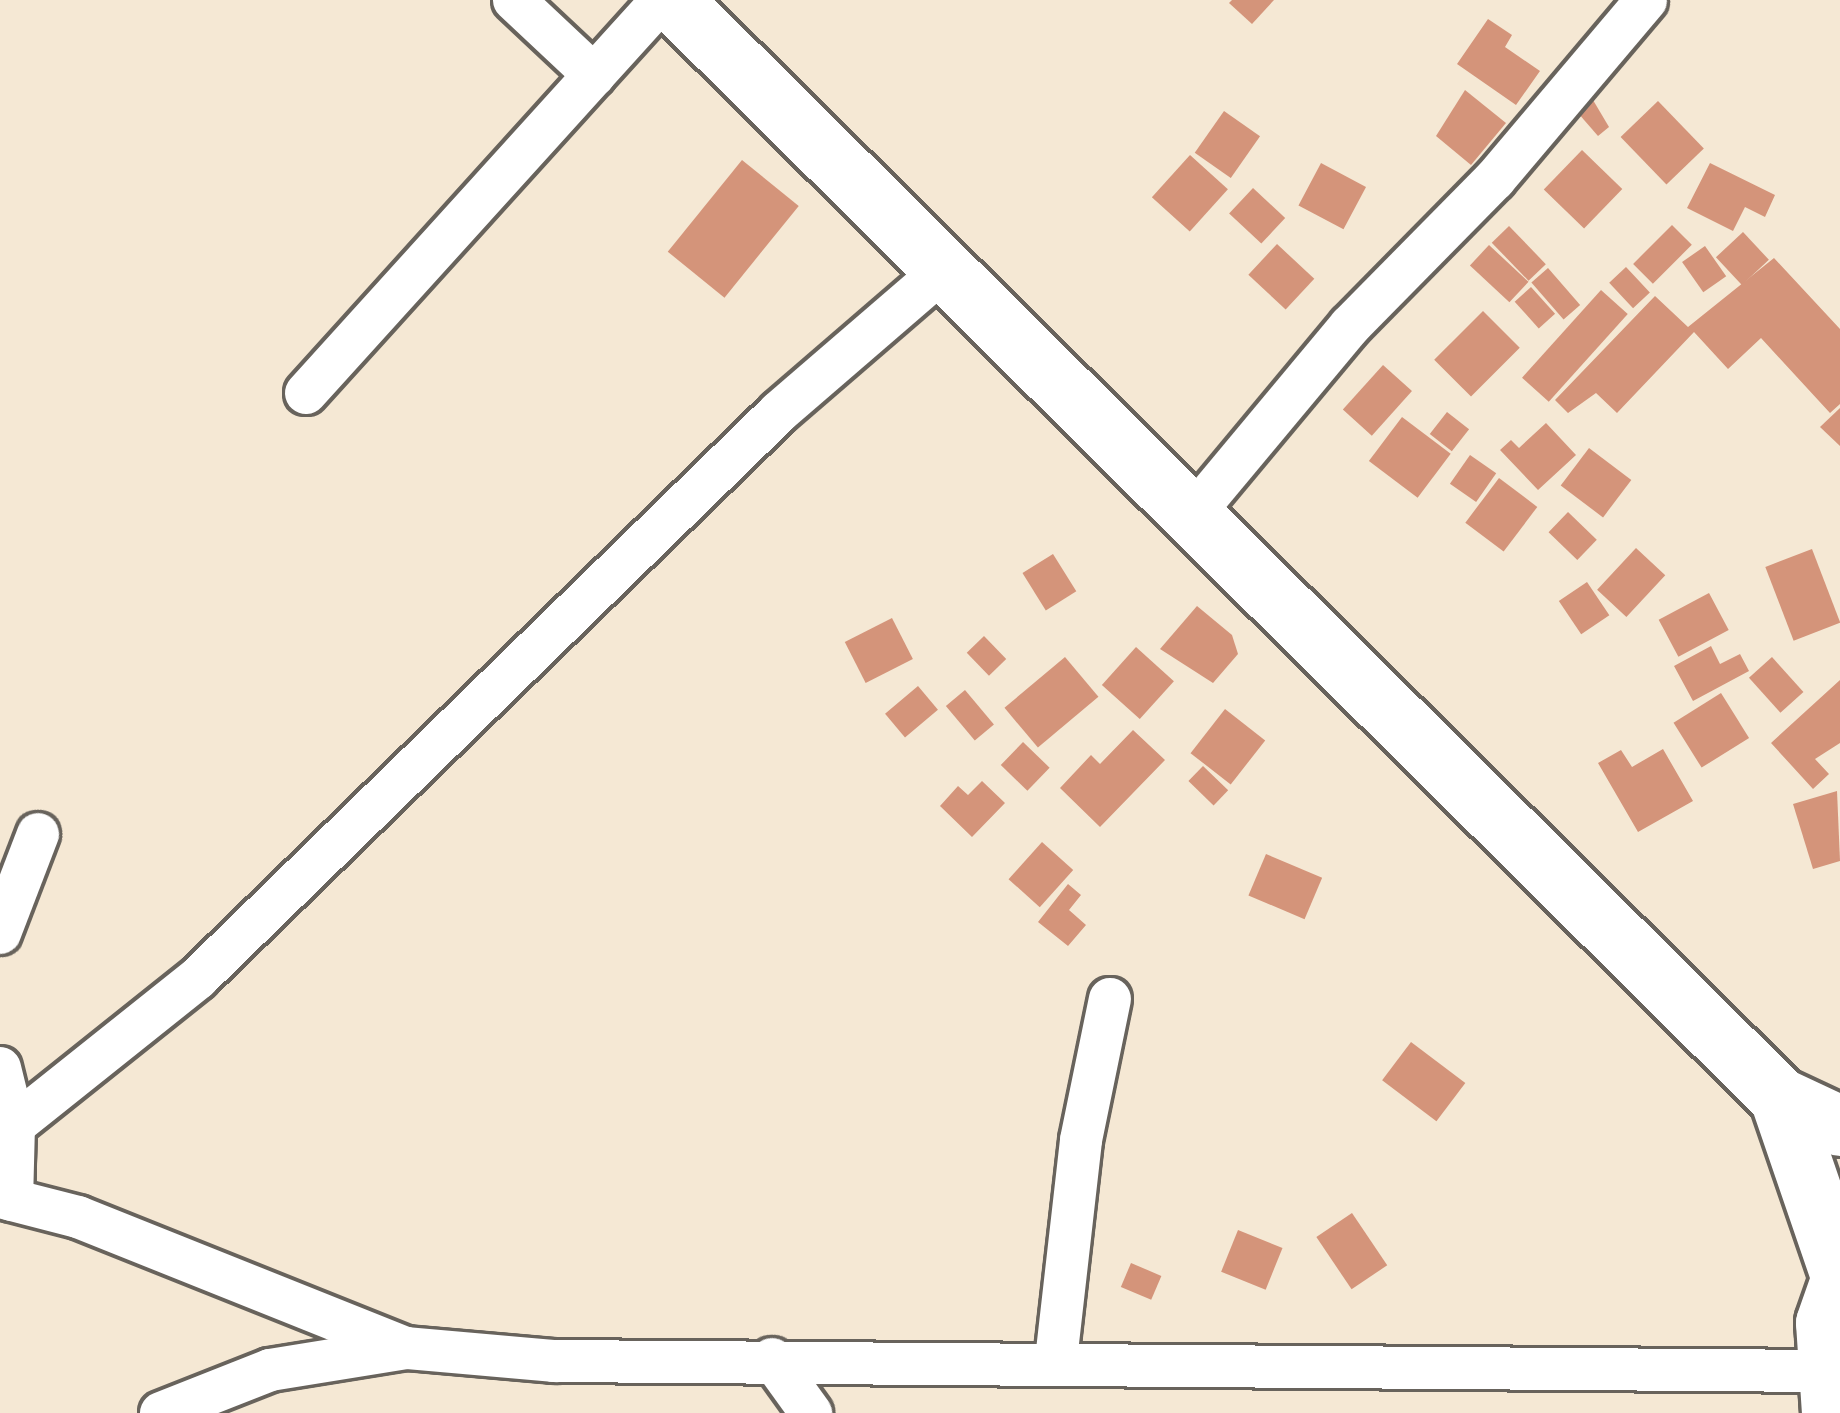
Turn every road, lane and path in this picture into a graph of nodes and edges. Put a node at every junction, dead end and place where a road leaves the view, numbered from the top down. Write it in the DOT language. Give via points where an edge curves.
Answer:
graph roads {
  1 [pos="514,0"];
  2 [pos="662,0"];
  3 [pos="672,0"];
  4 [pos="1646,0"];
  5 [pos="594,75"];
  6 [pos="946,268"];
  7 [pos="306,393"];
  8 [pos="1195,512"];
  9 [pos="38,834"];
  10 [pos="0,933"];
  11 [pos="1110,999"];
  12 [pos="0,1069"];
  13 [pos="1780,1098"];
  14 [pos="14,1125"];
  15 [pos="1840,1126"];
  16 [pos="6,1198"];
  17 [pos="1840,1273"];
  18 [pos="1840,1283"];
  19 [pos="406,1348"];
  20 [pos="772,1359"];
  21 [pos="1056,1360"];
  22 [pos="1828,1392"];
  23 [pos="161,1413"];
  24 [pos="811,1413"];
  1 -- 5 [label="street"];
  2 -- 5 [label="street"];
  3 -- 6 [label="main road"];
  4 -- 8 [label="street" via="1495,179 1350,326"];
  5 -- 7 [label="street"];
  6 -- 8 [label="main road"];
  6 -- 14 [label="street" via="779,412 198,978"];
  8 -- 13 [label="main road"];
  9 -- 10 [label="street"];
  11 -- 21 [label="street" via="1083,1124"];
  12 -- 14 [label="street"];
  13 -- 15 [label="main road"];
  13 -- 17 [label="main road"];
  14 -- 16 [label="street"];
  16 -- 19 [label="street" via="78,1217"];
  18 -- 22 [label="main road" via="1826,1323"];
  19 -- 20 [label="street" via="554,1361"];
  19 -- 23 [label="street" via="270,1370"];
  20 -- 21 [label="street"];
  20 -- 24 [label="street"];
  21 -- 22 [label="street"];
}
